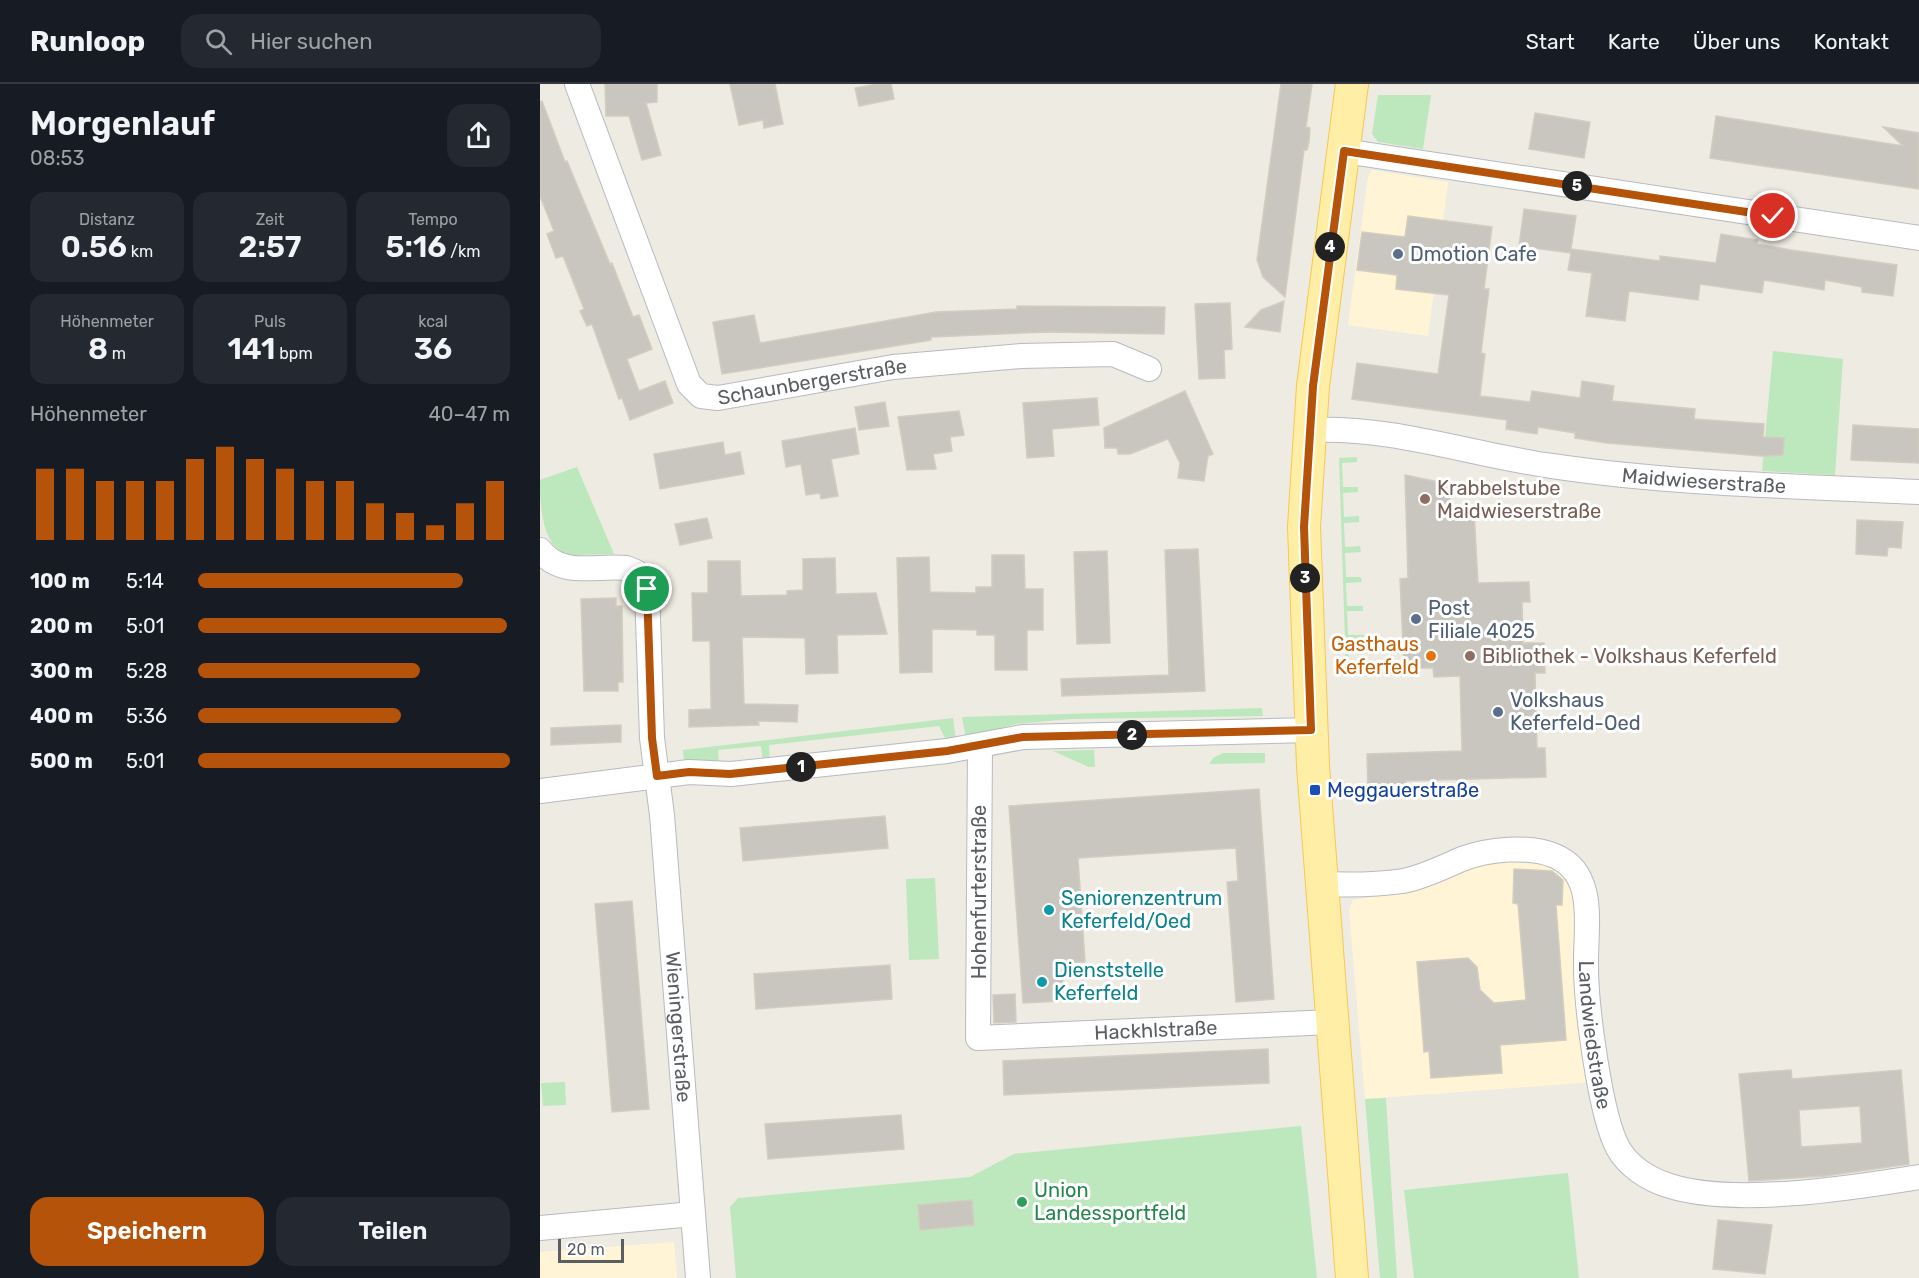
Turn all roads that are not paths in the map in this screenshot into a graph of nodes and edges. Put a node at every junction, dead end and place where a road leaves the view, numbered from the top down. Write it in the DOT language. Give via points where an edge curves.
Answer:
graph roads {
  1 [pos="577,84"];
  2 [pos="1352,84"];
  3 [pos="1344,151"];
  4 [pos="1919,238"];
  5 [pos="1149,369"];
  6 [pos="1310,430"];
  7 [pos="1919,492"];
  8 [pos="540,550"];
  9 [pos="1311,730"];
  10 [pos="980,746"];
  11 [pos="657,776"];
  12 [pos="540,791"];
  13 [pos="1321,884"];
  14 [pos="1332,1022"];
  15 [pos="978,1038"];
  16 [pos="1919,1177"];
  17 [pos="693,1214"];
  18 [pos="540,1228"];
  19 [pos="698,1278"];
  20 [pos="1352,1278"];
  1 -- 5 [label="street, Schaunbergerstraße" via="688,384 701,396 718,398 893,367 1021,356 1113,354"];
  2 -- 3 [label="main road"];
  3 -- 4 [label="street"];
  3 -- 6 [label="main road"];
  6 -- 7 [label="street, Maidwieserstraße" via="1367,433 1552,466 1630,475"];
  6 -- 9 [label="main road" via="1304,527"];
  8 -- 11 [label="street, Wieningerstraße" via="560,566 626,568 643,580 649,602 652,738"];
  9 -- 10 [label="street" via="1023,737"];
  9 -- 13 [label="main road"];
  10 -- 11 [label="street" via="730,774 689,772"];
  10 -- 15 [label="street, Hohenfurterstraße"];
  11 -- 12 [label="street"];
  11 -- 17 [label="street, Wieningerstraße"];
  13 -- 14 [label="main road"];
  13 -- 16 [label="street, Landwiedstraße" via="1404,881 1487,853 1530,850 1556,856 1576,872 1584,891 1587,984 1606,1115 1618,1148 1636,1168 1667,1185 1735,1195"];
  14 -- 15 [label="street, Hackhlstraße"];
  14 -- 20 [label="main road"];
  17 -- 18 [label="street"];
  17 -- 19 [label="street, Wieningerstraße"];
}
